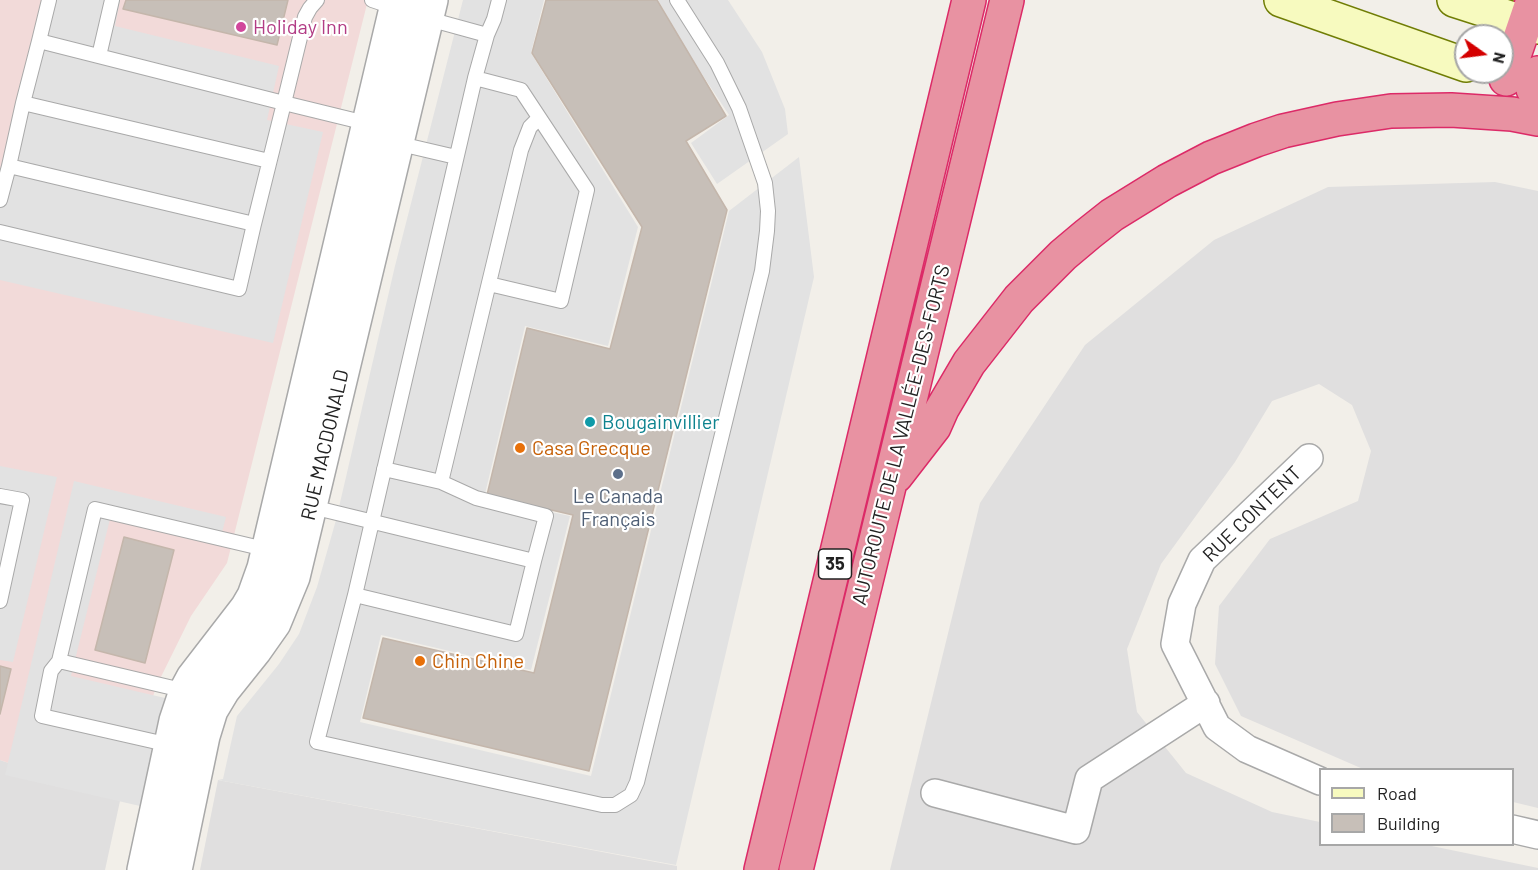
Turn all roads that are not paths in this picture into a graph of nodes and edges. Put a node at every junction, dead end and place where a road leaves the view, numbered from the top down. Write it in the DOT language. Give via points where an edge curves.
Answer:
graph roads {
  1 [pos="49,0"];
  2 [pos="112,0"];
  3 [pos="317,0"];
  4 [pos="499,0"];
  5 [pos="677,0"];
  6 [pos="969,0"];
  7 [pos="1007,0"];
  8 [pos="1281,0"];
  9 [pos="1454,0"];
  10 [pos="407,8"];
  11 [pos="1532,16"];
  12 [pos="487,34"];
  13 [pos="39,40"];
  14 [pos="99,56"];
  15 [pos="1454,61"];
  16 [pos="475,78"];
  17 [pos="1523,87"];
  18 [pos="24,103"];
  19 [pos="284,103"];
  20 [pos="540,118"];
  21 [pos="383,133"];
  22 [pos="456,157"];
  23 [pos="269,162"];
  24 [pos="9,166"];
  25 [pos="0,200"];
  26 [pos="254,224"];
  27 [pos="0,232"];
  28 [pos="489,284"];
  29 [pos="1309,458"];
  30 [pos="384,469"];
  31 [pos="441,482"];
  32 [pos="889,484"];
  33 [pos="0,496"];
  34 [pos="295,502"];
  35 [pos="372,521"];
  36 [pos="268,550"];
  37 [pos="534,561"];
  38 [pos="355,594"];
  39 [pos="0,601"];
  40 [pos="59,661"];
  41 [pos="186,691"];
  42 [pos="1206,703"];
  43 [pos="170,745"];
  44 [pos="1319,781"];
  45 [pos="935,793"];
  46 [pos="1514,829"];
  47 [pos="1538,835"];
  48 [pos="144,870"];
  49 [pos="175,870"];
  50 [pos="761,870"];
  51 [pos="796,870"];
  1 -- 13 [label="lane"];
  2 -- 14 [label="lane"];
  3 -- 19 [label="lane" via="303,23"];
  4 -- 12 [label="lane"];
  5 -- 38 [label="lane" via="717,63 739,108 765,183 767,231 762,271 631,795 621,802 602,805 317,742"];
  6 -- 50 [label="highway, AUTOROUTE DE LA VALLÉE-DES-FORTS / 35"];
  7 -- 32 [label="highway, AUTOROUTE DE LA VALLÉE-DES-FORTS / 35"];
  8 -- 15 [label="main road"];
  9 -- 11 [label="main road"];
  10 -- 12 [label="lane"];
  10 -- 21 [label="street, RUE MACDONALD"];
  11 -- 17 [label="highway"];
  12 -- 16 [label="lane"];
  13 -- 14 [label="lane"];
  13 -- 18 [label="lane"];
  14 -- 19 [label="lane"];
  16 -- 20 [label="lane" via="521,90"];
  16 -- 22 [label="lane"];
  17 -- 32 [label="highway" via="1512,114 1391,111 1300,126 1211,158 1131,203 1063,255 1019,299 969,363 934,427"];
  18 -- 23 [label="lane"];
  18 -- 24 [label="lane"];
  19 -- 21 [label="lane"];
  19 -- 23 [label="lane"];
  20 -- 28 [label="lane" via="530,127 522,150"];
  20 -- 28 [label="lane" via="587,190 561,301"];
  21 -- 22 [label="lane"];
  21 -- 34 [label="street, RUE MACDONALD"];
  22 -- 30 [label="lane"];
  23 -- 26 [label="lane"];
  24 -- 25 [label="lane"];
  24 -- 26 [label="lane"];
  26 -- 27 [label="lane" via="238,289"];
  28 -- 31 [label="lane"];
  29 -- 42 [label="street, RUE CONTENT" via="1202,560 1182,604 1175,644"];
  30 -- 31 [label="lane"];
  30 -- 35 [label="lane"];
  31 -- 37 [label="lane" via="476,498 546,516"];
  32 -- 51 [label="highway, AUTOROUTE DE LA VALLÉE-DES-FORTS / 35"];
  33 -- 39 [label="lane" via="22,500"];
  34 -- 35 [label="lane"];
  34 -- 36 [label="street, RUE MACDONALD"];
  34 -- 49 [label="street, RUE MACDONALD" via="293,577 266,636 211,710"];
  35 -- 37 [label="lane"];
  35 -- 38 [label="lane"];
  36 -- 40 [label="lane" via="95,509"];
  36 -- 41 [label="street, RUE MACDONALD" via="254,596"];
  37 -- 38 [label="lane" via="516,634"];
  40 -- 41 [label="lane"];
  40 -- 43 [label="lane" via="51,671 42,716"];
  41 -- 43 [label="street, RUE MACDONALD"];
  42 -- 44 [label="street, RUE CONTENT" via="1217,727 1247,749"];
  42 -- 45 [label="street" via="1089,779 1077,830"];
  43 -- 48 [label="street, RUE MACDONALD"];
  46 -- 47 [label="street"];
}
